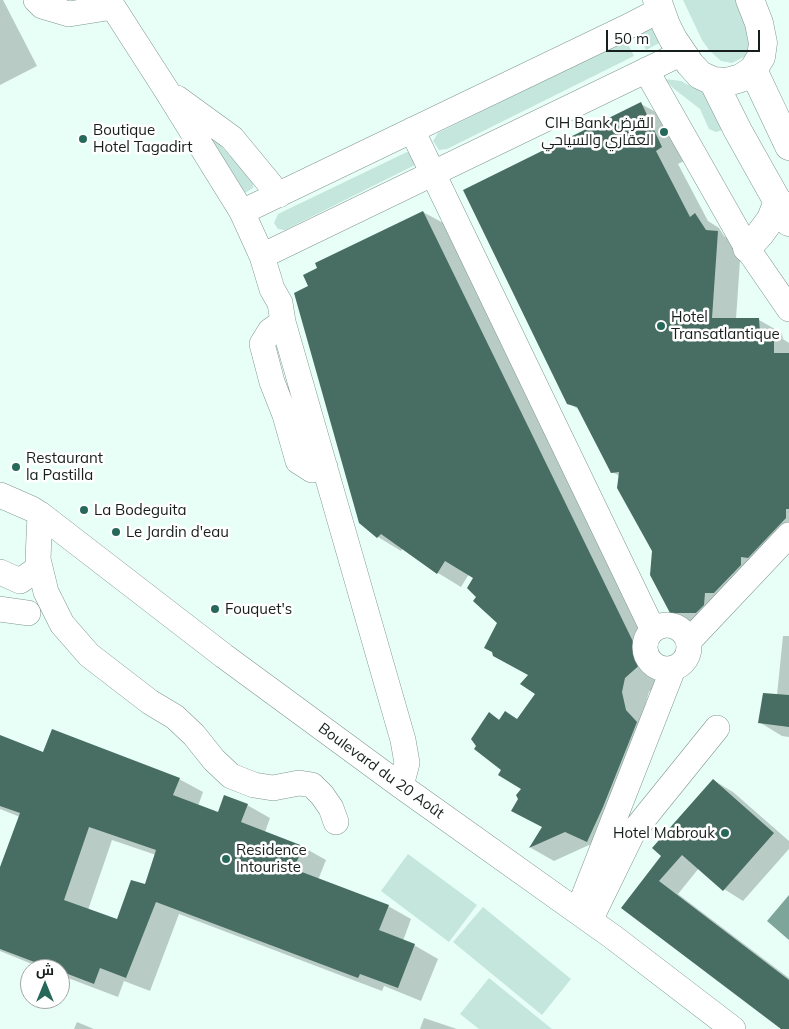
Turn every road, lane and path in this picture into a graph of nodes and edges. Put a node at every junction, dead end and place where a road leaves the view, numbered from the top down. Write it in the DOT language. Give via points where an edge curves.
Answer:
graph roads {
  1 [pos="36,0"];
  2 [pos="750,0"];
  3 [pos="111,3"];
  4 [pos="658,5"];
  5 [pos="682,53"];
  6 [pos="646,70"];
  7 [pos="753,70"];
  8 [pos="713,81"];
  9 [pos="167,91"];
  10 [pos="412,130"];
  11 [pos="789,146"];
  12 [pos="432,173"];
  13 [pos="279,195"];
  14 [pos="783,211"];
  15 [pos="242,212"];
  16 [pos="747,248"];
  17 [pos="262,256"];
  18 [pos="789,308"];
  19 [pos="0,476"];
  20 [pos="0,495"];
  21 [pos="36,511"];
  22 [pos="789,535"];
  23 [pos="40,567"];
  24 [pos="0,572"];
  25 [pos="0,609"];
  26 [pos="28,613"];
  27 [pos="653,630"];
  28 [pos="689,641"];
  29 [pos="673,669"];
  30 [pos="717,728"];
  31 [pos="401,786"];
  32 [pos="336,822"];
  33 [pos="584,916"];
  34 [pos="733,1029"];
  1 -- 3 [label="street" via="42,6 69,14"];
  2 -- 7 [label="main road" via="763,43 761,57"];
  3 -- 9 [label="street"];
  4 -- 5 [label="main road"];
  4 -- 10 [label="street" via="628,27"];
  5 -- 6 [label="street"];
  5 -- 8 [label="main road" via="700,75"];
  6 -- 12 [label="street"];
  6 -- 16 [label="street"];
  7 -- 8 [label="main road" via="727,82"];
  7 -- 11 [label="main road"];
  8 -- 14 [label="main road"];
  9 -- 13 [label="street" via="232,138"];
  9 -- 15 [label="street"];
  10 -- 12 [label="street"];
  10 -- 13 [label="street"];
  12 -- 17 [label="street"];
  12 -- 27 [label="street"];
  13 -- 15 [label="street"];
  14 -- 16 [label="main road" via="770,219"];
  15 -- 17 [label="street"];
  16 -- 18 [label="street"];
  17 -- 31 [label="street" via="280,303 406,751 407,763"];
  19 -- 21 [label="street, Boulevard du 20 Août"];
  20 -- 21 [label="street, Boulevard du 20 Août"];
  21 -- 23 [label="street"];
  21 -- 31 [label="street, Boulevard du 20 Août" via="224,656"];
  22 -- 28 [label="street"];
  23 -- 24 [label="street" via="20,580"];
  23 -- 32 [label="street" via="46,592 62,624 89,654 150,702 175,717 231,776 254,786 312,785 331,808"];
  25 -- 26 [label="street"];
  27 -- 28 [label="street" via="670,625 684,633"];
  27 -- 29 [label="street" via="645,645 646,654 656,667"];
  28 -- 29 [label="street" via="687,658"];
  29 -- 33 [label="street"];
  30 -- 33 [label="street" via="633,832"];
  31 -- 33 [label="street, Boulevard du 20 Août"];
  33 -- 34 [label="street, Boulevard du 20 Août"];
}
